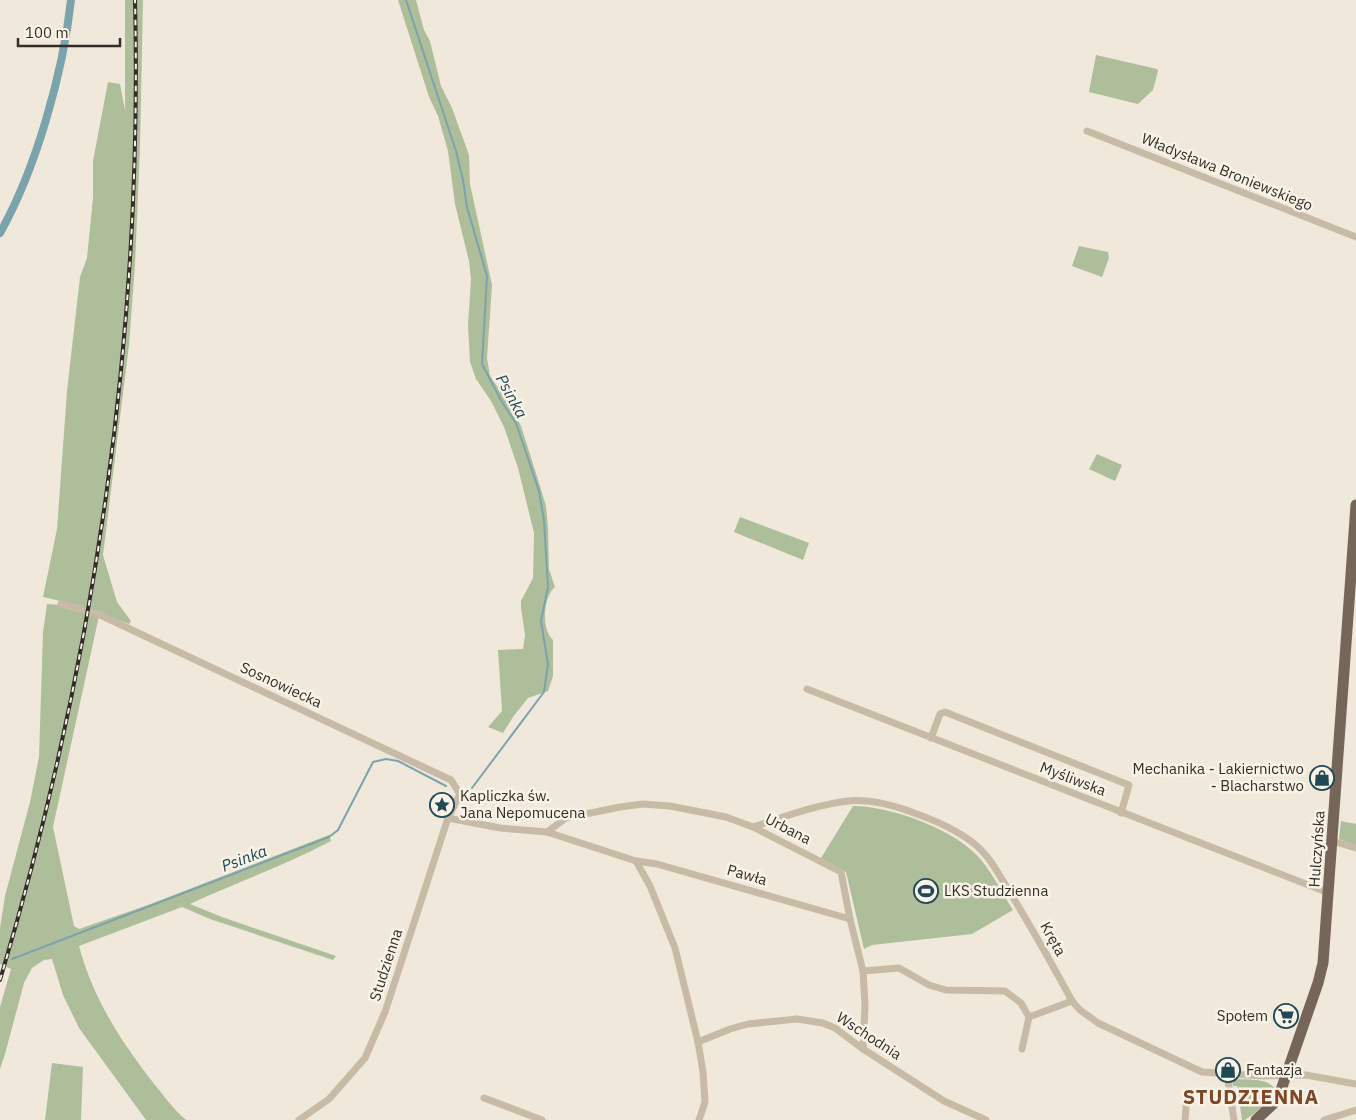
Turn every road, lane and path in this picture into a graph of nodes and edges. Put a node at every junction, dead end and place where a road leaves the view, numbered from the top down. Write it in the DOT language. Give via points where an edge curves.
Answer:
graph roads {
  1 [pos="1087,131"];
  2 [pos="1356,237"];
  3 [pos="1356,505"];
  4 [pos="1355,529"];
  5 [pos="61,604"];
  6 [pos="807,689"];
  7 [pos="931,738"];
  8 [pos="460,794"];
  9 [pos="1121,812"];
  10 [pos="448,818"];
  11 [pos="752,827"];
  12 [pos="547,832"];
  13 [pos="1332,841"];
  14 [pos="1356,848"];
  15 [pos="636,860"];
  16 [pos="1329,893"];
  17 [pos="850,919"];
  18 [pos="863,971"];
  19 [pos="1072,1001"];
  20 [pos="1029,1016"];
  21 [pos="698,1042"];
  22 [pos="863,1049"];
  23 [pos="1022,1049"];
  24 [pos="1227,1074"];
  25 [pos="1286,1076"];
  26 [pos="1356,1084"];
  27 [pos="1187,1097"];
  28 [pos="484,1098"];
  29 [pos="1356,1110"];
  30 [pos="299,1120"];
  31 [pos="542,1120"];
  32 [pos="699,1120"];
  33 [pos="986,1120"];
  34 [pos="1184,1120"];
  35 [pos="1234,1120"];
  36 [pos="1256,1120"];
  37 [pos="1324,1120"];
  1 -- 2 [label="street, Władysława Broniewskiego"];
  3 -- 4 [label="main road, Hulczyńska"];
  4 -- 13 [label="main road, Hulczyńska"];
  5 -- 8 [label="street, Sosnowiecka" via="98,614 451,780"];
  6 -- 7 [label="street, Myśliwska"];
  7 -- 9 [label="street, Myśliwska"];
  7 -- 9 [label="street" via="940,714 945,712 1129,785"];
  8 -- 10 [label="street, Studzienna"];
  9 -- 16 [label="street, Myśliwska"];
  10 -- 12 [label="street, Pawła" via="500,828"];
  10 -- 30 [label="street, Studzienna" via="385,1012 365,1058 329,1099"];
  11 -- 12 [label="street, Urbana" via="696,810 643,804 566,818"];
  11 -- 17 [label="street, Urbana" via="840,872"];
  11 -- 19 [label="street, Kręta" via="808,810 862,801 903,809 948,828 972,842 990,860"];
  12 -- 15 [label="street, Pawła"];
  13 -- 14 [label="street"];
  13 -- 16 [label="main road, Hulczyńska"];
  15 -- 17 [label="street, Pawła"];
  15 -- 21 [label="street" via="675,948"];
  16 -- 25 [label="main road, Hulczyńska" via="1321,971"];
  17 -- 18 [label="street, Urbana"];
  18 -- 20 [label="street" via="899,968 929,985 946,990 1006,991 1021,1003"];
  18 -- 22 [label="street, Urbana"];
  19 -- 20 [label="street"];
  19 -- 24 [label="street, Kręta" via="1098,1023 1147,1047 1202,1072"];
  20 -- 23 [label="street"];
  21 -- 22 [label="street, Wschodnia" via="748,1024 797,1019 835,1028"];
  21 -- 32 [label="street" via="705,1102"];
  22 -- 33 [label="street, Wschodnia" via="944,1101"];
  24 -- 25 [label="street, Kręta"];
  24 -- 35 [label="street"];
  25 -- 26 [label="street, Kręta" via="1306,1075"];
  25 -- 36 [label="main road, Hulczyńska" via="1277,1097"];
  27 -- 34 [label="street"];
  28 -- 31 [label="street"];
  29 -- 37 [label="street"];
}
